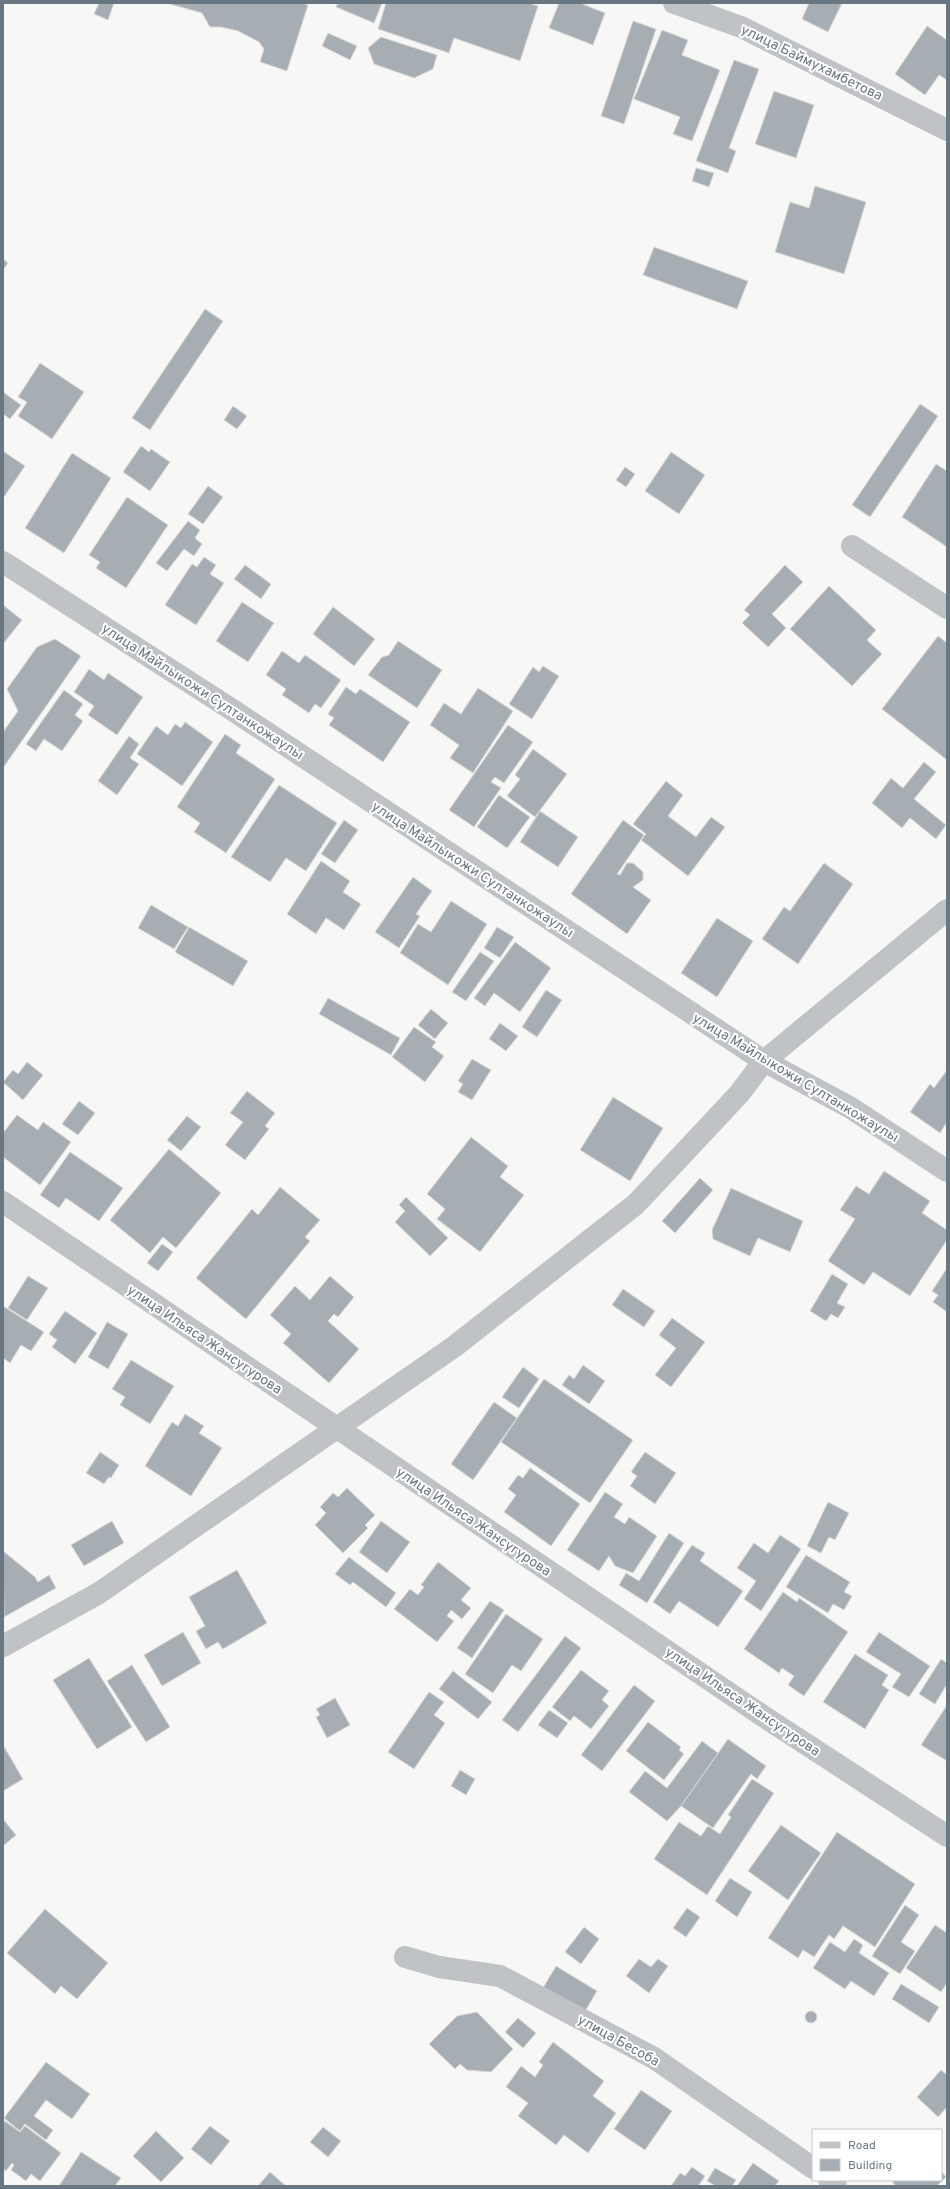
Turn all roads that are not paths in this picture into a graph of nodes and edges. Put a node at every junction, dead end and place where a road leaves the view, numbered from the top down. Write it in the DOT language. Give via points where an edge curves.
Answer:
graph roads {
  1 [pos="674,3"];
  2 [pos="947,130"];
  3 [pos="852,546"];
  4 [pos="3,562"];
  5 [pos="947,608"];
  6 [pos="947,910"];
  7 [pos="764,1061"];
  8 [pos="947,1171"];
  9 [pos="3,1202"];
  10 [pos="337,1429"];
  11 [pos="3,1646"];
  12 [pos="947,1836"];
  13 [pos="405,1957"];
  14 [pos="812,2167"];
  1 -- 2 [label="street, улица Баймухамбетова" via="741,27"];
  3 -- 5 [label="street"];
  4 -- 7 [label="street, улица Майлыкожи Султанкожаулы" via="225,705"];
  6 -- 7 [label="street"];
  7 -- 8 [label="street, улица Майлыкожи Султанкожаулы" via="851,1108"];
  7 -- 10 [label="street" via="739,1094 636,1204 455,1346"];
  9 -- 10 [label="street, улица Ильяса Жансугурова"];
  10 -- 11 [label="street" via="99,1593"];
  10 -- 12 [label="street, улица Ильяса Жансугурова" via="763,1716"];
  13 -- 14 [label="street, улица Бесоба" via="440,1967 500,1976 654,2058"];
}
